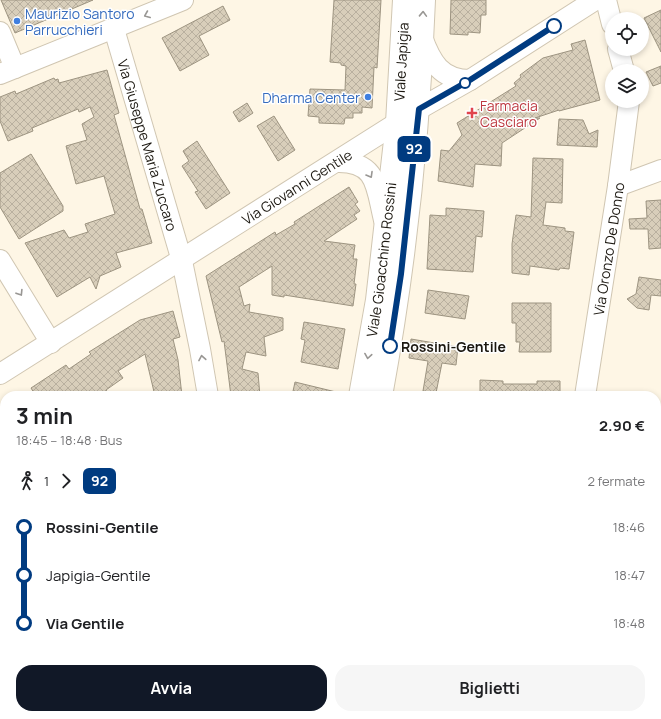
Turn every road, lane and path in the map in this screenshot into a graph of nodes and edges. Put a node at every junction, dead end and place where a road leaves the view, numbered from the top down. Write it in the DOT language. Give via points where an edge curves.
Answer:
graph roads {
  1 [pos="183,0"];
  2 [pos="404,0"];
  3 [pos="424,0"];
  4 [pos="595,0"];
  5 [pos="606,0"];
  6 [pos="609,12"];
  7 [pos="114,29"];
  8 [pos="0,32"];
  9 [pos="422,37"];
  10 [pos="8,71"];
  11 [pos="470,80"];
  12 [pos="628,108"];
  13 [pos="419,109"];
  14 [pos="397,123"];
  15 [pos="337,162"];
  16 [pos="661,170"];
  17 [pos="618,186"];
  18 [pos="385,225"];
  19 [pos="0,260"];
  20 [pos="182,260"];
  21 [pos="51,343"];
  22 [pos="0,374"];
  23 [pos="207,391"];
  24 [pos="361,391"];
  25 [pos="382,391"];
  26 [pos="587,391"];
  1 -- 7 [label="street, one-way"];
  2 -- 14 [label="main road, Viale Japigia"];
  9 -- 3 [label="main road, Viale Japigia, one-way"];
  4 -- 11 [label="street, Via Giovanni Gentile"];
  5 -- 6 [label="street"];
  7 -- 10 [label="street"];
  7 -- 20 [label="street, Via Giuseppe Maria Zuccaro"];
  8 -- 10 [label="street"];
  9 -- 11 [label="street" via="429,58 441,70 458,80"];
  9 -- 13 [label="main road, Viale Japigia"];
  11 -- 13 [label="street, Via Giovanni Gentile"];
  12 -- 17 [label="street, Via Oronzo De Donno"];
  13 -- 14 [label="street, Via Giovanni Gentile"];
  13 -- 25 [label="main road, Viale Gioacchino Rossini" via="401,274"];
  14 -- 15 [label="street, Via Giovanni Gentile"];
  14 -- 18 [label="main road, Viale Gioacchino Rossini"];
  15 -- 18 [label="street, one-way" via="355,163 372,176"];
  15 -- 20 [label="street, Via Giovanni Gentile"];
  16 -- 17 [label="street"];
  17 -- 26 [label="street, Via Oronzo De Donno"];
  18 -- 24 [label="main road, Viale Gioacchino Rossini, one-way" via="377,300"];
  19 -- 21 [label="street, one-way"];
  20 -- 21 [label="street, Via Giovanni Gentile"];
  23 -- 20 [label="street, Via Giuseppe Maria Zuccaro, one-way"];
  21 -- 22 [label="street, Via Giovanni Gentile"];
}
